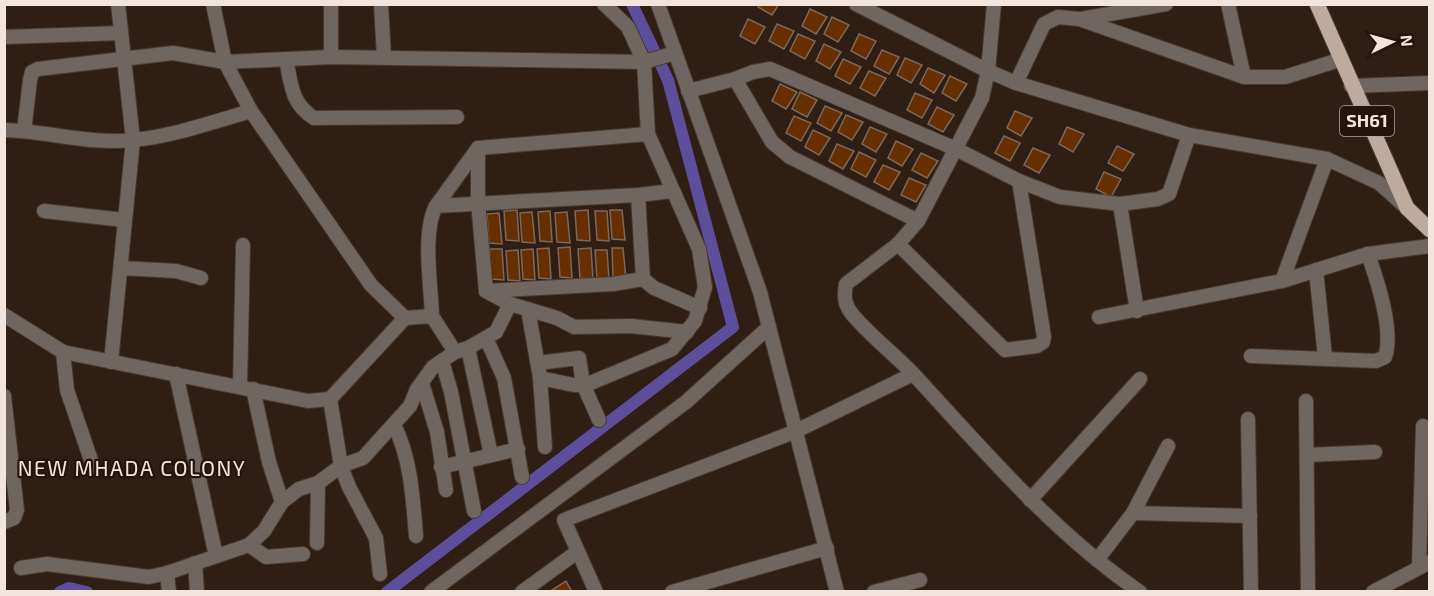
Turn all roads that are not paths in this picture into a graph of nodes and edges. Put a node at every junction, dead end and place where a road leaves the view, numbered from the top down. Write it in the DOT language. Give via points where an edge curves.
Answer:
graph roads {
  1 [pos="118,4"];
  2 [pos="213,4"];
  3 [pos="331,4"];
  4 [pos="381,4"];
  5 [pos="604,4"];
  6 [pos="648,4"];
  7 [pos="856,4"];
  8 [pos="994,4"];
  9 [pos="1166,4"];
  10 [pos="1228,4"];
  11 [pos="1317,4"];
  12 [pos="660,10"];
  13 [pos="1079,19"];
  14 [pos="121,33"];
  15 [pos="4,37"];
  16 [pos="672,54"];
  17 [pos="331,57"];
  18 [pos="384,57"];
  19 [pos="286,59"];
  20 [pos="125,60"];
  21 [pos="1340,60"];
  22 [pos="225,62"];
  23 [pos="647,62"];
  24 [pos="988,71"];
  25 [pos="1244,77"];
  26 [pos="735,79"];
  27 [pos="1016,82"];
  28 [pos="1430,83"];
  29 [pos="1351,86"];
  30 [pos="688,90"];
  31 [pos="251,111"];
  32 [pos="457,117"];
  33 [pos="4,130"];
  34 [pos="24,131"];
  35 [pos="648,134"];
  36 [pos="1189,135"];
  37 [pos="133,141"];
  38 [pos="478,148"];
  39 [pos="956,149"];
  40 [pos="1327,159"];
  41 [pos="1019,182"];
  42 [pos="672,191"];
  43 [pos="638,195"];
  44 [pos="477,202"];
  45 [pos="1120,204"];
  46 [pos="436,206"];
  47 [pos="1407,208"];
  48 [pos="44,211"];
  49 [pos="124,220"];
  50 [pos="918,221"];
  51 [pos="1430,230"];
  52 [pos="898,244"];
  53 [pos="243,245"];
  54 [pos="1430,246"];
  55 [pos="1368,254"];
  56 [pos="121,268"];
  57 [pos="1316,270"];
  58 [pos="201,278"];
  59 [pos="643,279"];
  60 [pos="1282,281"];
  61 [pos="486,291"];
  62 [pos="510,304"];
  63 [pos="699,308"];
  64 [pos="528,309"];
  65 [pos="1137,311"];
  66 [pos="4,315"];
  67 [pos="432,316"];
  68 [pos="1099,317"];
  69 [pos="405,318"];
  70 [pos="769,327"];
  71 [pos="687,332"];
  72 [pos="486,338"];
  73 [pos="461,350"];
  74 [pos="63,352"];
  75 [pos="1251,356"];
  76 [pos="1325,357"];
  77 [pos="442,361"];
  78 [pos="111,362"];
  79 [pos="538,363"];
  80 [pos="176,374"];
  81 [pos="913,374"];
  82 [pos="540,378"];
  83 [pos="1140,379"];
  84 [pos="422,382"];
  85 [pos="583,384"];
  86 [pos="246,388"];
  87 [pos="4,396"];
  88 [pos="330,399"];
  89 [pos="1306,401"];
  90 [pos="1248,419"];
  91 [pos="599,420"];
  92 [pos="5,422"];
  93 [pos="394,425"];
  94 [pos="1423,426"];
  95 [pos="794,432"];
  96 [pos="1168,446"];
  97 [pos="545,447"];
  98 [pos="518,449"];
  99 [pos="1375,452"];
  100 [pos="491,455"];
  101 [pos="1307,455"];
  102 [pos="464,461"];
  103 [pos="93,466"];
  104 [pos="341,466"];
  105 [pos="441,467"];
  106 [pos="522,477"];
  107 [pos="318,483"];
  108 [pos="446,490"];
  109 [pos="1030,500"];
  110 [pos="282,502"];
  111 [pos="544,507"];
  112 [pos="474,511"];
  113 [pos="1133,513"];
  114 [pos="1250,516"];
  115 [pos="564,520"];
  116 [pos="4,522"];
  117 [pos="416,536"];
  118 [pos="317,543"];
  119 [pos="249,545"];
  120 [pos="827,548"];
  121 [pos="577,552"];
  122 [pos="303,555"];
  123 [pos="216,556"];
  124 [pos="1097,560"];
  125 [pos="195,563"];
  126 [pos="1424,565"];
  127 [pos="21,568"];
  128 [pos="167,573"];
  129 [pos="380,574"];
  130 [pos="920,580"];
  131 [pos="169,591"];
  132 [pos="197,591"];
  133 [pos="431,591"];
  134 [pos="522,591"];
  135 [pos="596,591"];
  136 [pos="672,591"];
  137 [pos="837,591"];
  138 [pos="874,591"];
  139 [pos="1139,591"];
  140 [pos="1251,591"];
  141 [pos="1308,591"];
  142 [pos="1373,591"];
  1 -- 14 [label="street"];
  2 -- 22 [label="street"];
  3 -- 17 [label="street"];
  4 -- 18 [label="street"];
  5 -- 23 [label="street" via="628,27"];
  6 -- 12 [label="street"];
  7 -- 24 [label="street"];
  8 -- 24 [label="street"];
  9 -- 13 [label="street"];
  10 -- 25 [label="street"];
  11 -- 21 [label="main road, SH61"];
  12 -- 16 [label="street"];
  13 -- 25 [label="street"];
  13 -- 27 [label="street" via="1058,17 1044,24"];
  14 -- 15 [label="street"];
  14 -- 20 [label="street"];
  16 -- 23 [label="street"];
  16 -- 30 [label="street"];
  17 -- 18 [label="street"];
  17 -- 19 [label="street"];
  18 -- 23 [label="street"];
  19 -- 22 [label="street"];
  19 -- 32 [label="street" via="294,101 314,118"];
  20 -- 22 [label="street" via="173,53"];
  20 -- 34 [label="street" via="32,72"];
  20 -- 37 [label="street"];
  21 -- 25 [label="street" via="1285,77"];
  21 -- 29 [label="main road, SH61"];
  22 -- 31 [label="street"];
  23 -- 35 [label="street"];
  24 -- 27 [label="street"];
  24 -- 39 [label="street" via="982,98"];
  26 -- 30 [label="street"];
  26 -- 39 [label="street" via="770,69"];
  26 -- 50 [label="street" via="766,134 790,158"];
  27 -- 36 [label="street"];
  28 -- 29 [label="street"];
  29 -- 47 [label="main road, SH61"];
  30 -- 70 [label="street"];
  31 -- 37 [label="street"];
  31 -- 69 [label="street" via="371,285"];
  33 -- 34 [label="street"];
  34 -- 37 [label="street"];
  35 -- 38 [label="street"];
  35 -- 42 [label="street"];
  36 -- 40 [label="street"];
  36 -- 45 [label="street" via="1169,194"];
  37 -- 49 [label="street"];
  38 -- 44 [label="street"];
  38 -- 46 [label="street"];
  39 -- 41 [label="street"];
  39 -- 50 [label="street"];
  40 -- 47 [label="street" via="1379,183"];
  40 -- 60 [label="street"];
  41 -- 45 [label="street" via="1060,197"];
  41 -- 52 [label="street" via="1044,337 1037,346 1005,350"];
  42 -- 43 [label="street"];
  42 -- 63 [label="street" via="699,249 705,287"];
  43 -- 44 [label="street"];
  43 -- 59 [label="street"];
  44 -- 46 [label="street"];
  44 -- 61 [label="street"];
  45 -- 65 [label="street"];
  46 -- 67 [label="street" via="430,231"];
  47 -- 51 [label="main road, SH61"];
  48 -- 49 [label="street"];
  49 -- 56 [label="street"];
  50 -- 52 [label="street"];
  52 -- 81 [label="street" via="846,284 844,299 852,313"];
  53 -- 86 [label="street"];
  54 -- 55 [label="street"];
  55 -- 57 [label="street"];
  55 -- 76 [label="street" via="1387,331 1385,357"];
  56 -- 58 [label="street" via="176,271"];
  56 -- 78 [label="street"];
  57 -- 60 [label="street"];
  57 -- 76 [label="street"];
  59 -- 61 [label="street"];
  59 -- 63 [label="street"];
  60 -- 65 [label="street"];
  61 -- 62 [label="street"];
  62 -- 64 [label="street"];
  62 -- 72 [label="street" via="496,332"];
  63 -- 71 [label="street"];
  64 -- 71 [label="street" via="574,327 631,326"];
  64 -- 79 [label="street"];
  65 -- 68 [label="street"];
  66 -- 74 [label="street"];
  67 -- 69 [label="street"];
  67 -- 73 [label="street"];
  69 -- 88 [label="street"];
  70 -- 95 [label="street"];
  70 -- 111 [label="street" via="686,402"];
  71 -- 85 [label="street" via="672,349"];
  72 -- 73 [label="street"];
  72 -- 98 [label="street" via="504,378"];
  73 -- 77 [label="street"];
  73 -- 100 [label="street"];
  74 -- 78 [label="street"];
  74 -- 103 [label="street" via="68,390"];
  75 -- 76 [label="street"];
  77 -- 84 [label="street"];
  77 -- 102 [label="street"];
  78 -- 80 [label="street"];
  79 -- 82 [label="street"];
  79 -- 85 [label="street" via="579,358"];
  80 -- 86 [label="street"];
  80 -- 123 [label="street"];
  81 -- 95 [label="street"];
  81 -- 109 [label="street"];
  82 -- 85 [label="street"];
  82 -- 97 [label="street"];
  83 -- 109 [label="street"];
  84 -- 93 [label="street" via="410,406"];
  84 -- 105 [label="street" via="437,432"];
  85 -- 91 [label="street"];
  86 -- 88 [label="street" via="308,401"];
  86 -- 110 [label="street"];
  87 -- 92 [label="street"];
  88 -- 104 [label="street"];
  89 -- 101 [label="street"];
  90 -- 114 [label="street"];
  92 -- 116 [label="street" via="17,510 14,518"];
  93 -- 104 [label="street" via="363,458"];
  93 -- 117 [label="street" via="402,440 412,487"];
  94 -- 126 [label="street"];
  95 -- 115 [label="street"];
  95 -- 120 [label="street"];
  96 -- 113 [label="street"];
  98 -- 100 [label="street"];
  98 -- 106 [label="street"];
  99 -- 101 [label="street"];
  100 -- 102 [label="street"];
  101 -- 141 [label="street"];
  102 -- 105 [label="street"];
  102 -- 112 [label="street"];
  104 -- 107 [label="street"];
  104 -- 129 [label="street" via="376,538"];
  105 -- 108 [label="street"];
  107 -- 110 [label="street" via="299,489"];
  107 -- 118 [label="street"];
  109 -- 124 [label="street"];
  110 -- 119 [label="street" via="264,531"];
  111 -- 115 [label="street"];
  111 -- 133 [label="street"];
  113 -- 114 [label="street"];
  113 -- 124 [label="street"];
  114 -- 140 [label="street"];
  115 -- 121 [label="street"];
  119 -- 122 [label="street" via="266,557"];
  119 -- 123 [label="street"];
  120 -- 136 [label="street"];
  120 -- 137 [label="street"];
  121 -- 134 [label="street"];
  121 -- 135 [label="street"];
  123 -- 125 [label="street"];
  124 -- 139 [label="street"];
  125 -- 128 [label="street"];
  125 -- 132 [label="street"];
  126 -- 142 [label="street"];
  127 -- 128 [label="street" via="47,564 149,577"];
  128 -- 131 [label="street"];
  130 -- 138 [label="street"];
}
